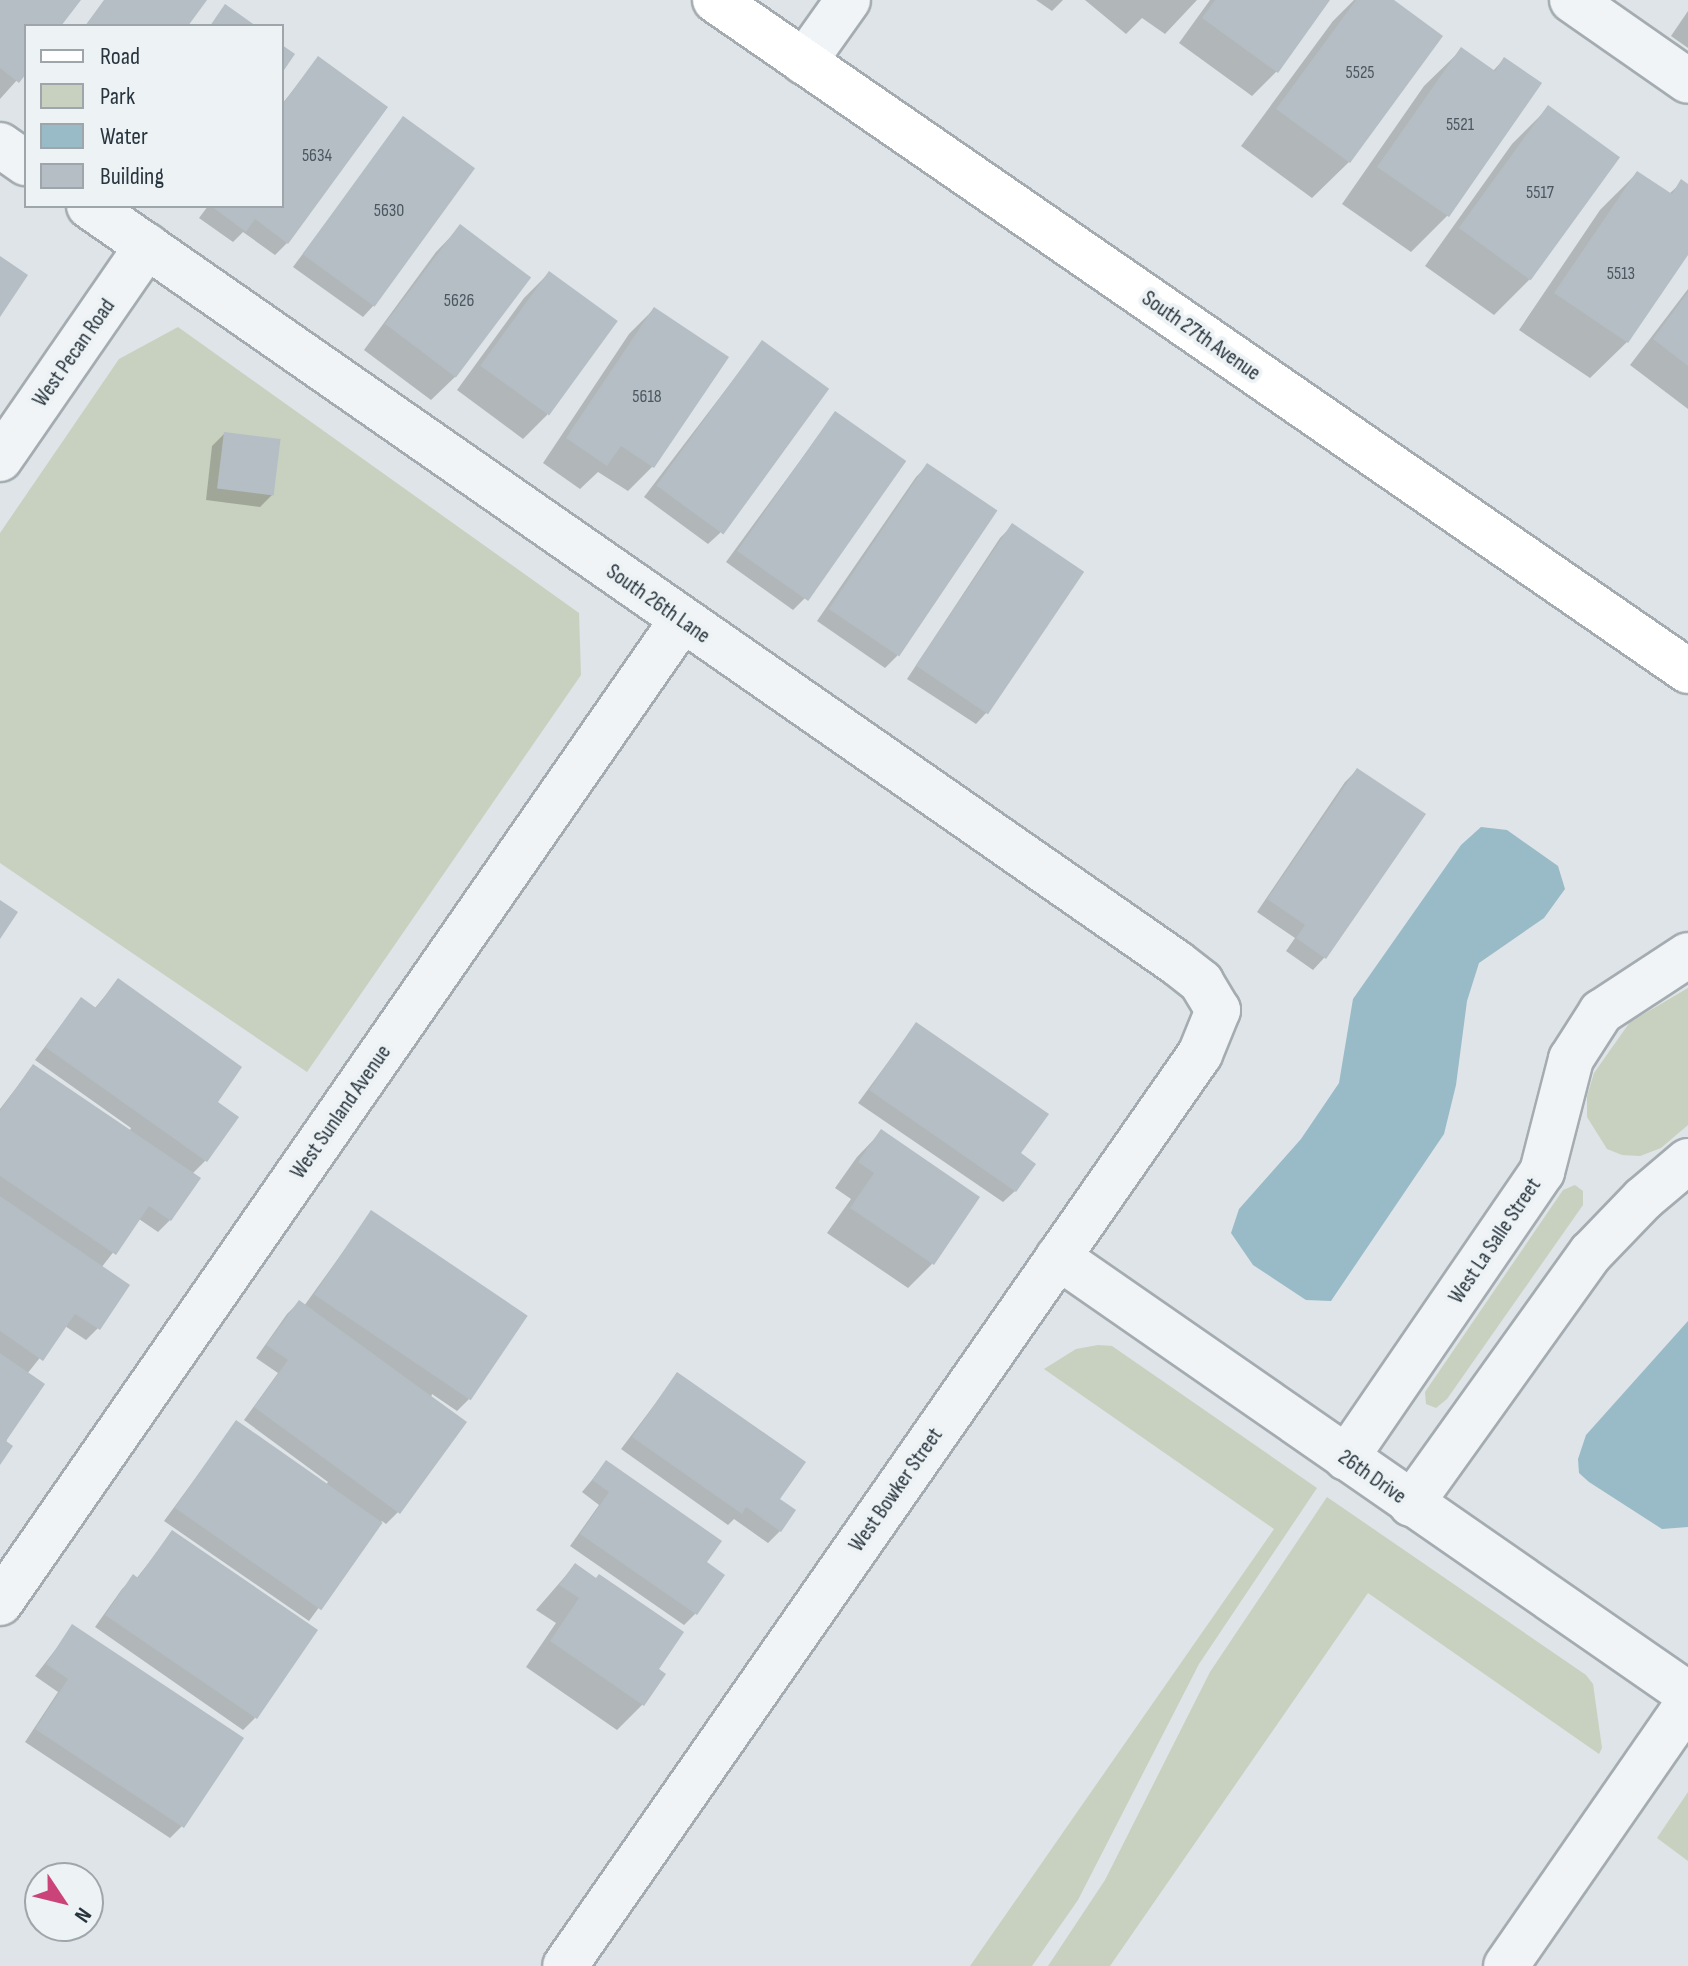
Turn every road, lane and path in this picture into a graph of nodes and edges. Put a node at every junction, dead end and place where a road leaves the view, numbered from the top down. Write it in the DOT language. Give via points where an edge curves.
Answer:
graph roads {
  1 [pos="715,0"];
  2 [pos="848,0"];
  3 [pos="1572,0"];
  4 [pos="804,62"];
  5 [pos="1688,81"];
  6 [pos="0,145"];
  7 [pos="24,162"];
  8 [pos="92,208"];
  9 [pos="147,246"];
  10 [pos="0,459"];
  11 [pos="682,620"];
  12 [pos="1688,671"];
  13 [pos="1688,955"];
  14 [pos="1218,1010"];
  15 [pos="1688,1161"];
  16 [pos="1058,1257"];
  17 [pos="1346,1458"];
  18 [pos="1411,1504"];
  19 [pos="0,1603"];
  20 [pos="1688,1694"];
  21 [pos="1688,1703"];
  22 [pos="565,1966"];
  23 [pos="1506,1966"];
  1 -- 4 [label="main road, South 27th Avenue"];
  2 -- 4 [label="street"];
  3 -- 5 [label="street"];
  4 -- 12 [label="main road, South 27th Avenue"];
  6 -- 7 [label="street"];
  8 -- 9 [label="street, South 26th Lane"];
  9 -- 10 [label="street, West Pecan Road"];
  9 -- 11 [label="street, South 26th Lane"];
  11 -- 14 [label="street, South 26th Lane" via="1177,963 1201,982"];
  11 -- 19 [label="street, West Sunland Avenue"];
  13 -- 17 [label="street, West La Salle Street" via="1601,1012 1571,1059 1542,1172"];
  14 -- 16 [label="street, West Bowker Street" via="1200,1054"];
  15 -- 18 [label="street" via="1591,1253"];
  16 -- 17 [label="street, 26th Drive"];
  16 -- 22 [label="street, West Bowker Street"];
  17 -- 18 [label="street, 26th Drive"];
  18 -- 20 [label="street, 26th Drive"];
  21 -- 23 [label="street"];
}
